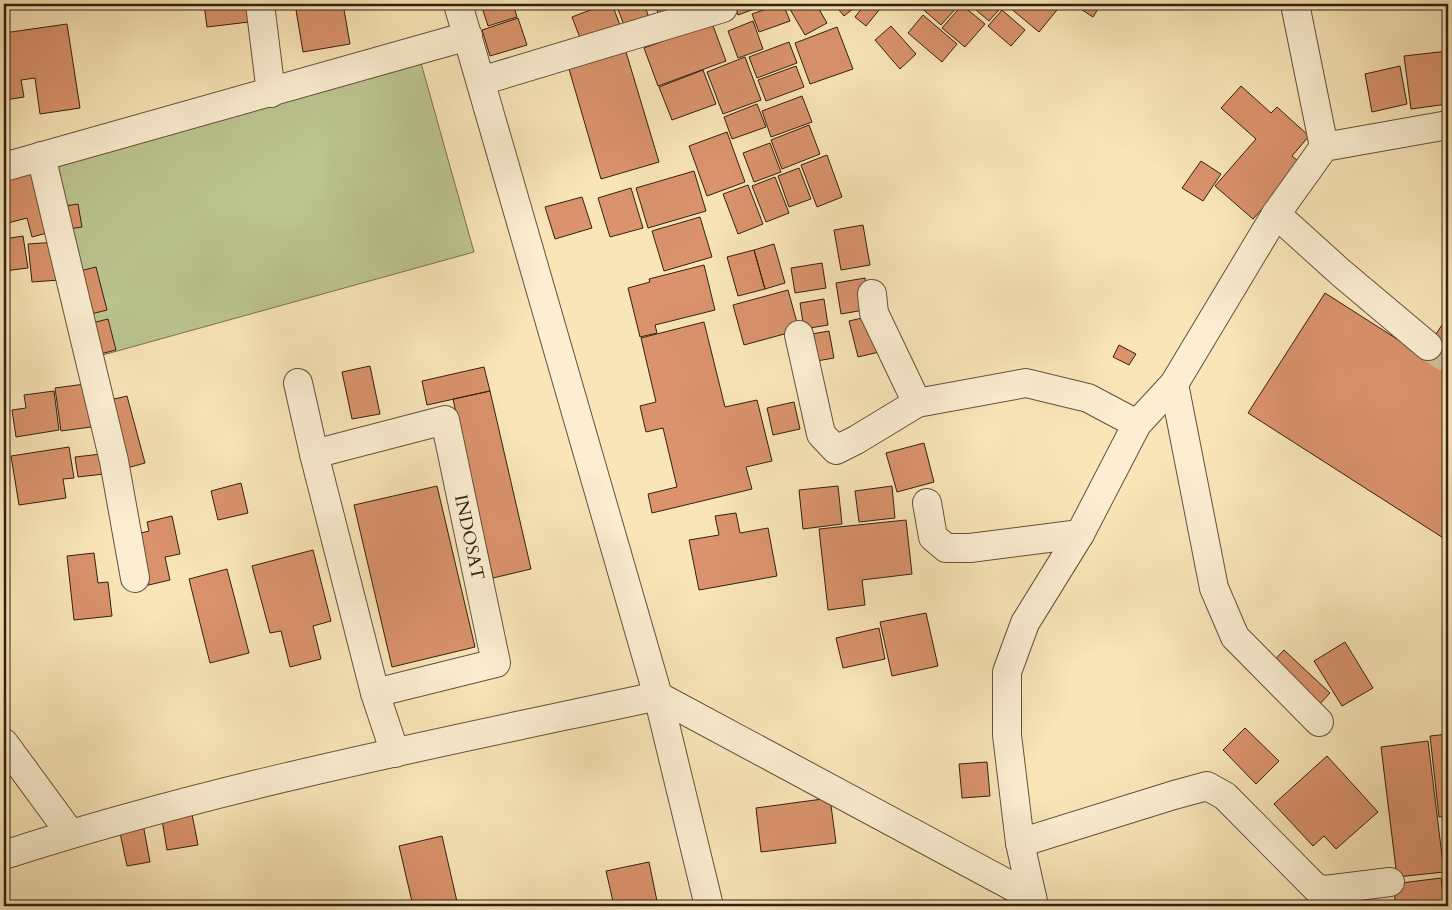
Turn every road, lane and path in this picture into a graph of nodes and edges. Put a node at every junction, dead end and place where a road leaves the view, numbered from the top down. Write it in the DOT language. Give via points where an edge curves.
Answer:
graph roads {
  1 [pos="260,4"];
  2 [pos="458,4"];
  3 [pos="1295,4"];
  4 [pos="723,8"];
  5 [pos="468,36"];
  6 [pos="481,81"];
  7 [pos="271,93"];
  8 [pos="1448,125"];
  9 [pos="1324,147"];
  10 [pos="41,156"];
  11 [pos="4,167"];
  12 [pos="1276,214"];
  13 [pos="872,294"];
  14 [pos="799,335"];
  15 [pos="1428,346"];
  16 [pos="298,383"];
  17 [pos="1174,384"];
  18 [pos="918,403"];
  19 [pos="1136,424"];
  20 [pos="314,454"];
  21 [pos="927,503"];
  22 [pos="1080,534"];
  23 [pos="135,578"];
  24 [pos="375,693"];
  25 [pos="658,696"];
  26 [pos="1319,722"];
  27 [pos="4,743"];
  28 [pos="395,752"];
  29 [pos="70,833"];
  30 [pos="1020,843"];
  31 [pos="4,854"];
  32 [pos="1390,882"];
  33 [pos="1033,902"];
  34 [pos="709,906"];
  1 -- 7 [label="street"];
  2 -- 5 [label="street"];
  3 -- 9 [label="street"];
  4 -- 6 [label="street"];
  5 -- 6 [label="street"];
  5 -- 7 [label="street"];
  6 -- 25 [label="street"];
  7 -- 10 [label="street"];
  8 -- 9 [label="street"];
  9 -- 12 [label="street"];
  10 -- 11 [label="street"];
  10 -- 23 [label="street" via="114,461"];
  12 -- 15 [label="street"];
  12 -- 17 [label="street"];
  13 -- 18 [label="street" via="874,313"];
  14 -- 18 [label="street" via="821,434 836,450"];
  16 -- 20 [label="street"];
  17 -- 19 [label="street"];
  17 -- 26 [label="street" via="1214,588 1235,637"];
  18 -- 19 [label="street" via="1026,383 1088,398"];
  19 -- 22 [label="street"];
  20 -- 24 [label="street"];
  20 -- 24 [label="street, INDOSAT" via="445,420 496,663"];
  21 -- 22 [label="street" via="934,537 946,548"];
  22 -- 30 [label="street" via="1025,623 1007,672 1007,735"];
  24 -- 28 [label="street"];
  25 -- 28 [label="street"];
  25 -- 33 [label="street"];
  25 -- 34 [label="street"];
  27 -- 29 [label="street"];
  28 -- 29 [label="street"];
  29 -- 31 [label="street"];
  30 -- 32 [label="street" via="1207,786 1225,796 1316,888 1325,890"];
  30 -- 33 [label="street"];
}
